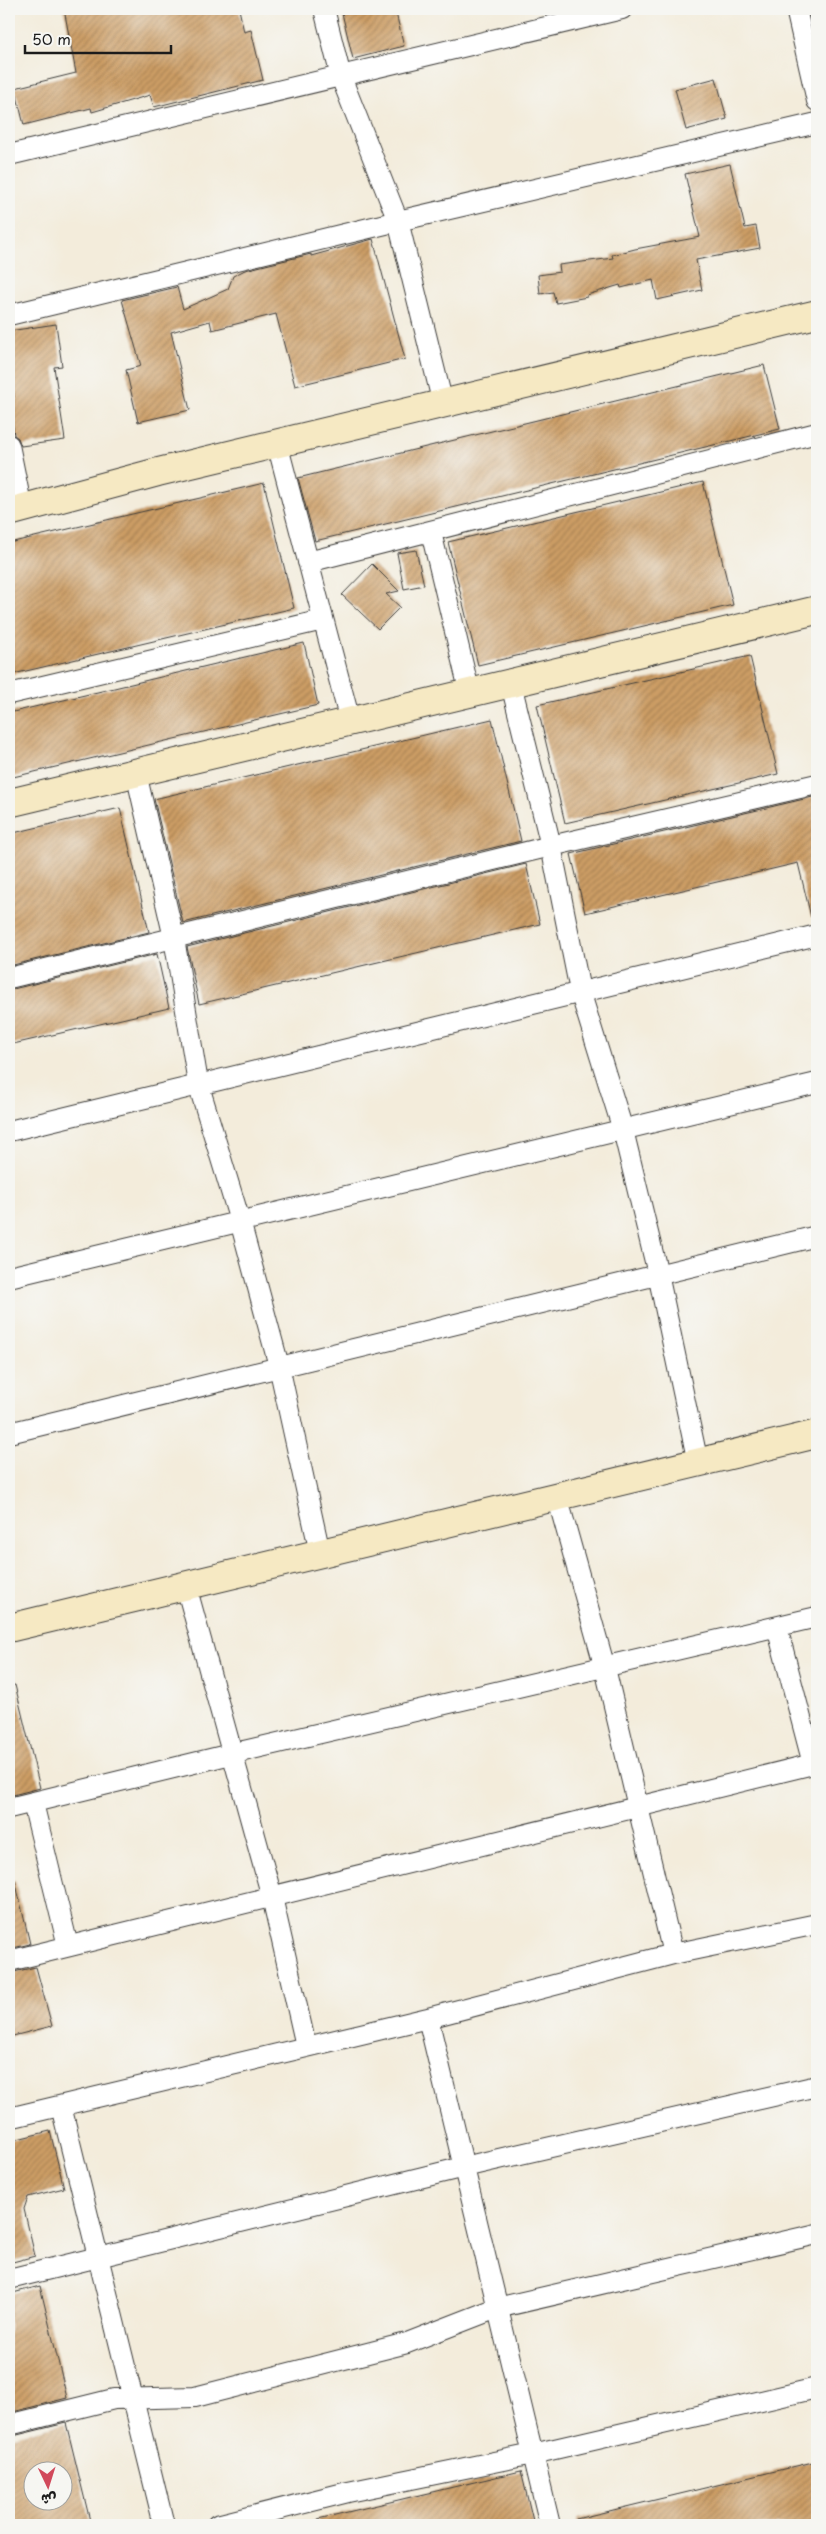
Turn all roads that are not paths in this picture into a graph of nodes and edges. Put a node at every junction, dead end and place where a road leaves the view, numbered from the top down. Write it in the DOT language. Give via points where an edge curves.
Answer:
graph roads {
  1 [pos="324,9"];
  2 [pos="622,9"];
  3 [pos="796,9"];
  4 [pos="342,77"];
  5 [pos="817,101"];
  6 [pos="817,123"];
  7 [pos="9,155"];
  8 [pos="398,221"];
  9 [pos="817,314"];
  10 [pos="9,315"];
  11 [pos="443,404"];
  12 [pos="817,433"];
  13 [pos="277,443"];
  14 [pos="9,445"];
  15 [pos="15,511"];
  16 [pos="431,532"];
  17 [pos="308,562"];
  18 [pos="817,610"];
  19 [pos="323,620"];
  20 [pos="511,684"];
  21 [pos="9,694"];
  22 [pos="470,694"];
  23 [pos="350,721"];
  24 [pos="136,773"];
  25 [pos="817,784"];
  26 [pos="9,803"];
  27 [pos="550,846"];
  28 [pos="817,935"];
  29 [pos="174,938"];
  30 [pos="9,978"];
  31 [pos="580,991"];
  32 [pos="198,1083"];
  33 [pos="817,1083"];
  34 [pos="623,1130"];
  35 [pos="9,1131"];
  36 [pos="240,1222"];
  37 [pos="817,1236"];
  38 [pos="658,1274"];
  39 [pos="9,1277"];
  40 [pos="279,1366"];
  41 [pos="9,1433"];
  42 [pos="817,1434"];
  43 [pos="698,1462"];
  44 [pos="557,1496"];
  45 [pos="320,1554"];
  46 [pos="186,1586"];
  47 [pos="817,1617"];
  48 [pos="776,1627"];
  49 [pos="9,1628"];
  50 [pos="606,1668"];
  51 [pos="231,1754"];
  52 [pos="815,1764"];
  53 [pos="33,1803"];
  54 [pos="638,1807"];
  55 [pos="9,1808"];
  56 [pos="272,1897"];
  57 [pos="817,1924"];
  58 [pos="68,1946"];
  59 [pos="673,1954"];
  60 [pos="9,1961"];
  61 [pos="428,2018"];
  62 [pos="306,2046"];
  63 [pos="817,2086"];
  64 [pos="61,2106"];
  65 [pos="9,2118"];
  66 [pos="464,2168"];
  67 [pos="817,2234"];
  68 [pos="99,2258"];
  69 [pos="9,2279"];
  70 [pos="497,2308"];
  71 [pos="817,2388"];
  72 [pos="134,2398"];
  73 [pos="9,2425"];
  74 [pos="533,2454"];
  75 [pos="164,2525"];
  76 [pos="217,2525"];
  77 [pos="550,2525"];
  1 -- 4 [label="street"];
  2 -- 4 [label="street"];
  3 -- 5 [label="street"];
  4 -- 7 [label="street"];
  4 -- 8 [label="street"];
  6 -- 8 [label="street"];
  8 -- 10 [label="street"];
  8 -- 11 [label="street"];
  9 -- 11 [label="street"];
  11 -- 13 [label="street"];
  12 -- 16 [label="street"];
  13 -- 15 [label="street"];
  13 -- 17 [label="street"];
  14 -- 15 [label="street"];
  16 -- 17 [label="street"];
  16 -- 22 [label="street"];
  17 -- 19 [label="street"];
  18 -- 20 [label="street"];
  19 -- 21 [label="street"];
  19 -- 23 [label="street"];
  20 -- 22 [label="street"];
  20 -- 27 [label="street"];
  22 -- 23 [label="street"];
  23 -- 24 [label="street"];
  24 -- 26 [label="street"];
  24 -- 29 [label="street"];
  25 -- 27 [label="street"];
  27 -- 29 [label="street"];
  27 -- 31 [label="street"];
  28 -- 31 [label="street"];
  29 -- 30 [label="street"];
  29 -- 32 [label="street"];
  31 -- 32 [label="street"];
  31 -- 34 [label="street"];
  32 -- 35 [label="street"];
  32 -- 36 [label="street"];
  33 -- 34 [label="street"];
  34 -- 36 [label="street"];
  34 -- 38 [label="street"];
  36 -- 39 [label="street"];
  36 -- 40 [label="street"];
  37 -- 38 [label="street"];
  38 -- 40 [label="street"];
  38 -- 43 [label="street"];
  40 -- 41 [label="street"];
  40 -- 45 [label="street"];
  42 -- 43 [label="street"];
  43 -- 44 [label="street"];
  44 -- 45 [label="street"];
  44 -- 50 [label="street"];
  45 -- 46 [label="street"];
  46 -- 49 [label="street"];
  46 -- 51 [label="street"];
  47 -- 48 [label="street"];
  48 -- 50 [label="street"];
  48 -- 52 [label="street"];
  50 -- 51 [label="street"];
  50 -- 54 [label="street"];
  51 -- 53 [label="street"];
  51 -- 56 [label="street"];
  52 -- 54 [label="street"];
  53 -- 55 [label="street"];
  53 -- 58 [label="street"];
  54 -- 56 [label="street"];
  54 -- 59 [label="street"];
  56 -- 58 [label="street"];
  56 -- 62 [label="street"];
  57 -- 59 [label="street"];
  58 -- 60 [label="street"];
  59 -- 61 [label="street"];
  61 -- 62 [label="street"];
  61 -- 66 [label="street"];
  62 -- 64 [label="street"];
  63 -- 66 [label="street"];
  64 -- 65 [label="street"];
  64 -- 68 [label="street"];
  66 -- 68 [label="street"];
  66 -- 70 [label="street"];
  67 -- 70 [label="street"];
  68 -- 69 [label="street"];
  68 -- 72 [label="street"];
  70 -- 72 [label="street" via="407,2343 195,2397"];
  70 -- 74 [label="street"];
  71 -- 74 [label="street"];
  72 -- 73 [label="street" via="114,2399"];
  72 -- 75 [label="street"];
  74 -- 76 [label="street" via="348,2492"];
  74 -- 77 [label="street"];
}
